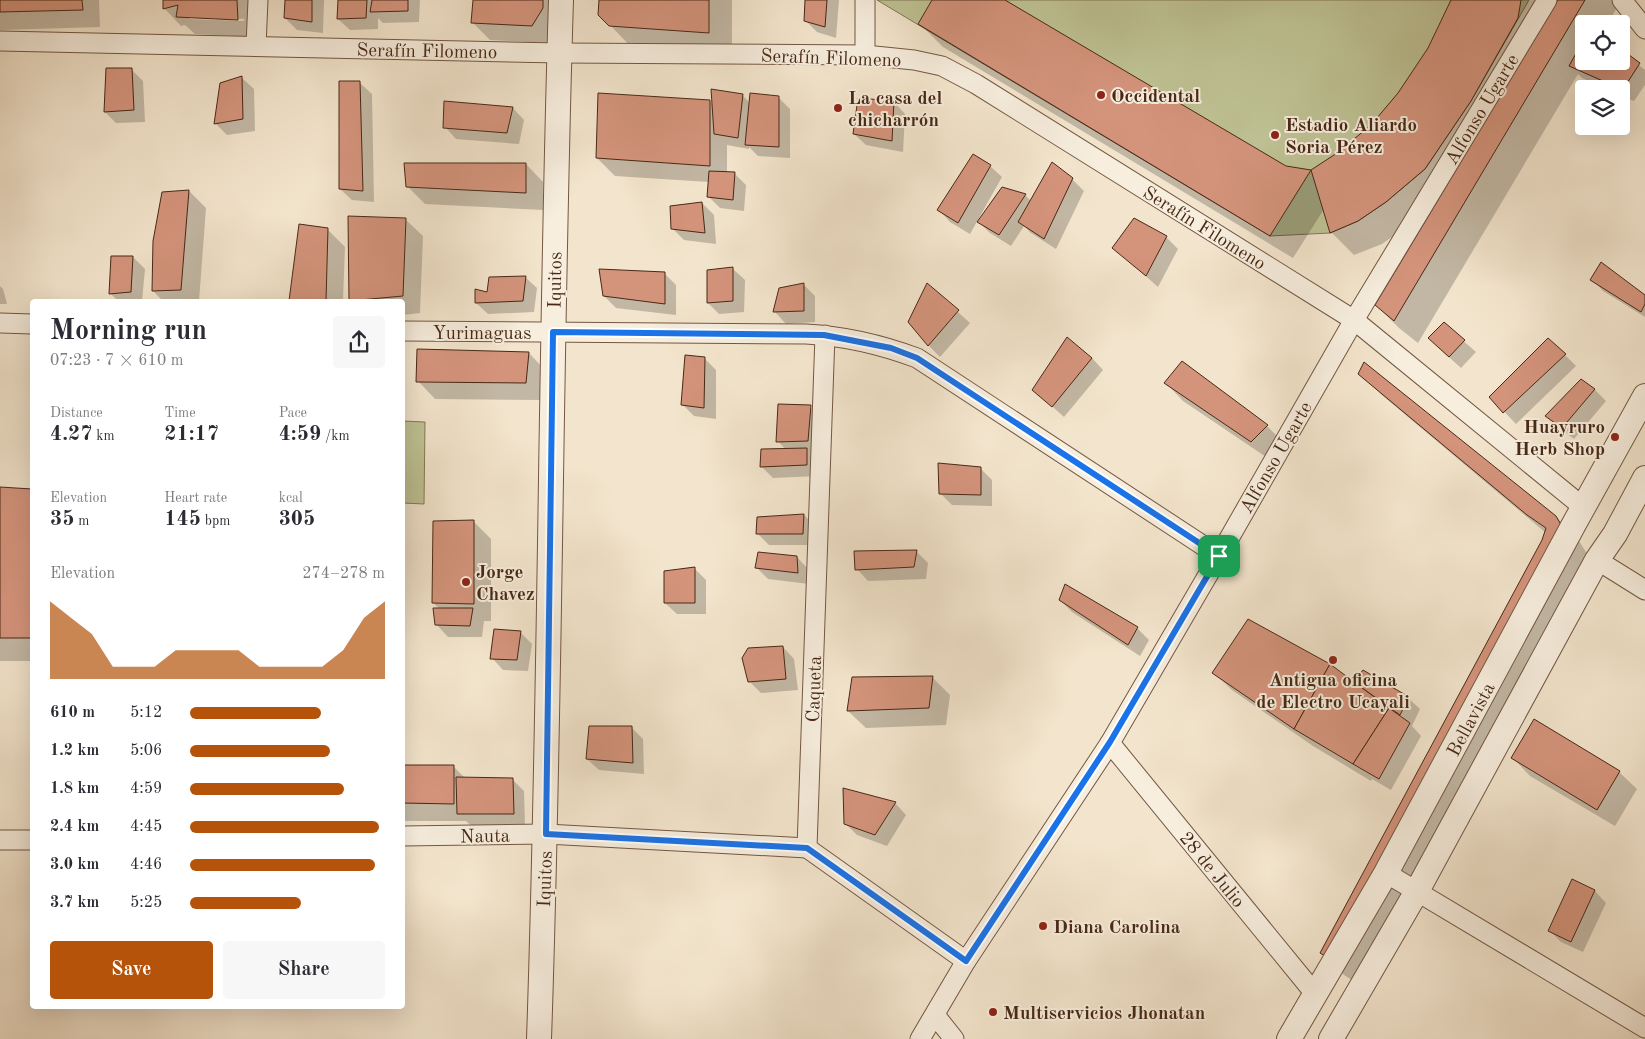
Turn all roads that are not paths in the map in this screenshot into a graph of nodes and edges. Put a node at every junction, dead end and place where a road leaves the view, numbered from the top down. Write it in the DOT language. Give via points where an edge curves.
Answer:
graph roads {
  1 [pos="258,0"];
  2 [pos="561,0"];
  3 [pos="865,0"];
  4 [pos="1547,0"];
  5 [pos="1622,0"];
  6 [pos="1645,29"];
  7 [pos="0,41"];
  8 [pos="256,46"];
  9 [pos="560,53"];
  10 [pos="865,55"];
  11 [pos="1354,320"];
  12 [pos="0,323"];
  13 [pos="30,324"];
  14 [pos="405,331"];
  15 [pos="553,332"];
  16 [pos="824,335"];
  17 [pos="1645,396"];
  18 [pos="1645,478"];
  19 [pos="1584,507"];
  20 [pos="1219,556"];
  21 [pos="1597,560"];
  22 [pos="1645,590"];
  23 [pos="1110,742"];
  24 [pos="546,834"];
  25 [pos="405,836"];
  26 [pos="0,840"];
  27 [pos="30,840"];
  28 [pos="807,848"];
  29 [pos="1386,873"];
  30 [pos="1417,891"];
  31 [pos="966,961"];
  32 [pos="1316,995"];
  33 [pos="935,1015"];
  34 [pos="1641,1031"];
  35 [pos="539,1039"];
  36 [pos="920,1039"];
  37 [pos="954,1039"];
  38 [pos="1289,1039"];
  39 [pos="1331,1039"];
  1 -- 8 [label="street"];
  2 -- 9 [label="street, Iquitos"];
  3 -- 10 [label="street"];
  4 -- 11 [label="street, Alfonso Ugarte"];
  5 -- 6 [label="street"];
  7 -- 8 [label="street, Serafín Filomeno"];
  8 -- 9 [label="street, Serafín Filomeno"];
  9 -- 10 [label="street, Serafín Filomeno"];
  9 -- 15 [label="street, Iquitos"];
  10 -- 11 [label="street, Serafín Filomeno" via="942,66 976,84"];
  11 -- 19 [label="street, Serafín Filomeno"];
  11 -- 20 [label="street, Alfonso Ugarte"];
  12 -- 13 [label="street"];
  14 -- 15 [label="street, Yurimaguas"];
  15 -- 16 [label="street, Yurimaguas"];
  15 -- 24 [label="street, Iquitos"];
  16 -- 20 [label="street, Yurimaguas" via="891,348 917,358"];
  16 -- 28 [label="street, Caqueta"];
  17 -- 19 [label="street, Bellavista"];
  18 -- 21 [label="street, Bellavista"];
  19 -- 29 [label="street, Bellavista"];
  20 -- 23 [label="street, Alfonso Ugarte"];
  21 -- 22 [label="street"];
  21 -- 30 [label="street, Bellavista"];
  23 -- 31 [label="street, Alfonso Ugarte"];
  23 -- 32 [label="street, 28 de Julio"];
  24 -- 25 [label="street, Nauta"];
  24 -- 28 [label="street, Nauta"];
  24 -- 35 [label="street, Iquitos"];
  26 -- 27 [label="street"];
  28 -- 31 [label="street"];
  29 -- 30 [label="street"];
  29 -- 32 [label="street, Bellavista"];
  30 -- 34 [label="street"];
  30 -- 39 [label="street, Bellavista"];
  31 -- 33 [label="street, Alfonso Ugarte"];
  32 -- 38 [label="street, Bellavista"];
  33 -- 36 [label="street, Alfonso Ugarte"];
  33 -- 37 [label="street"];
}
